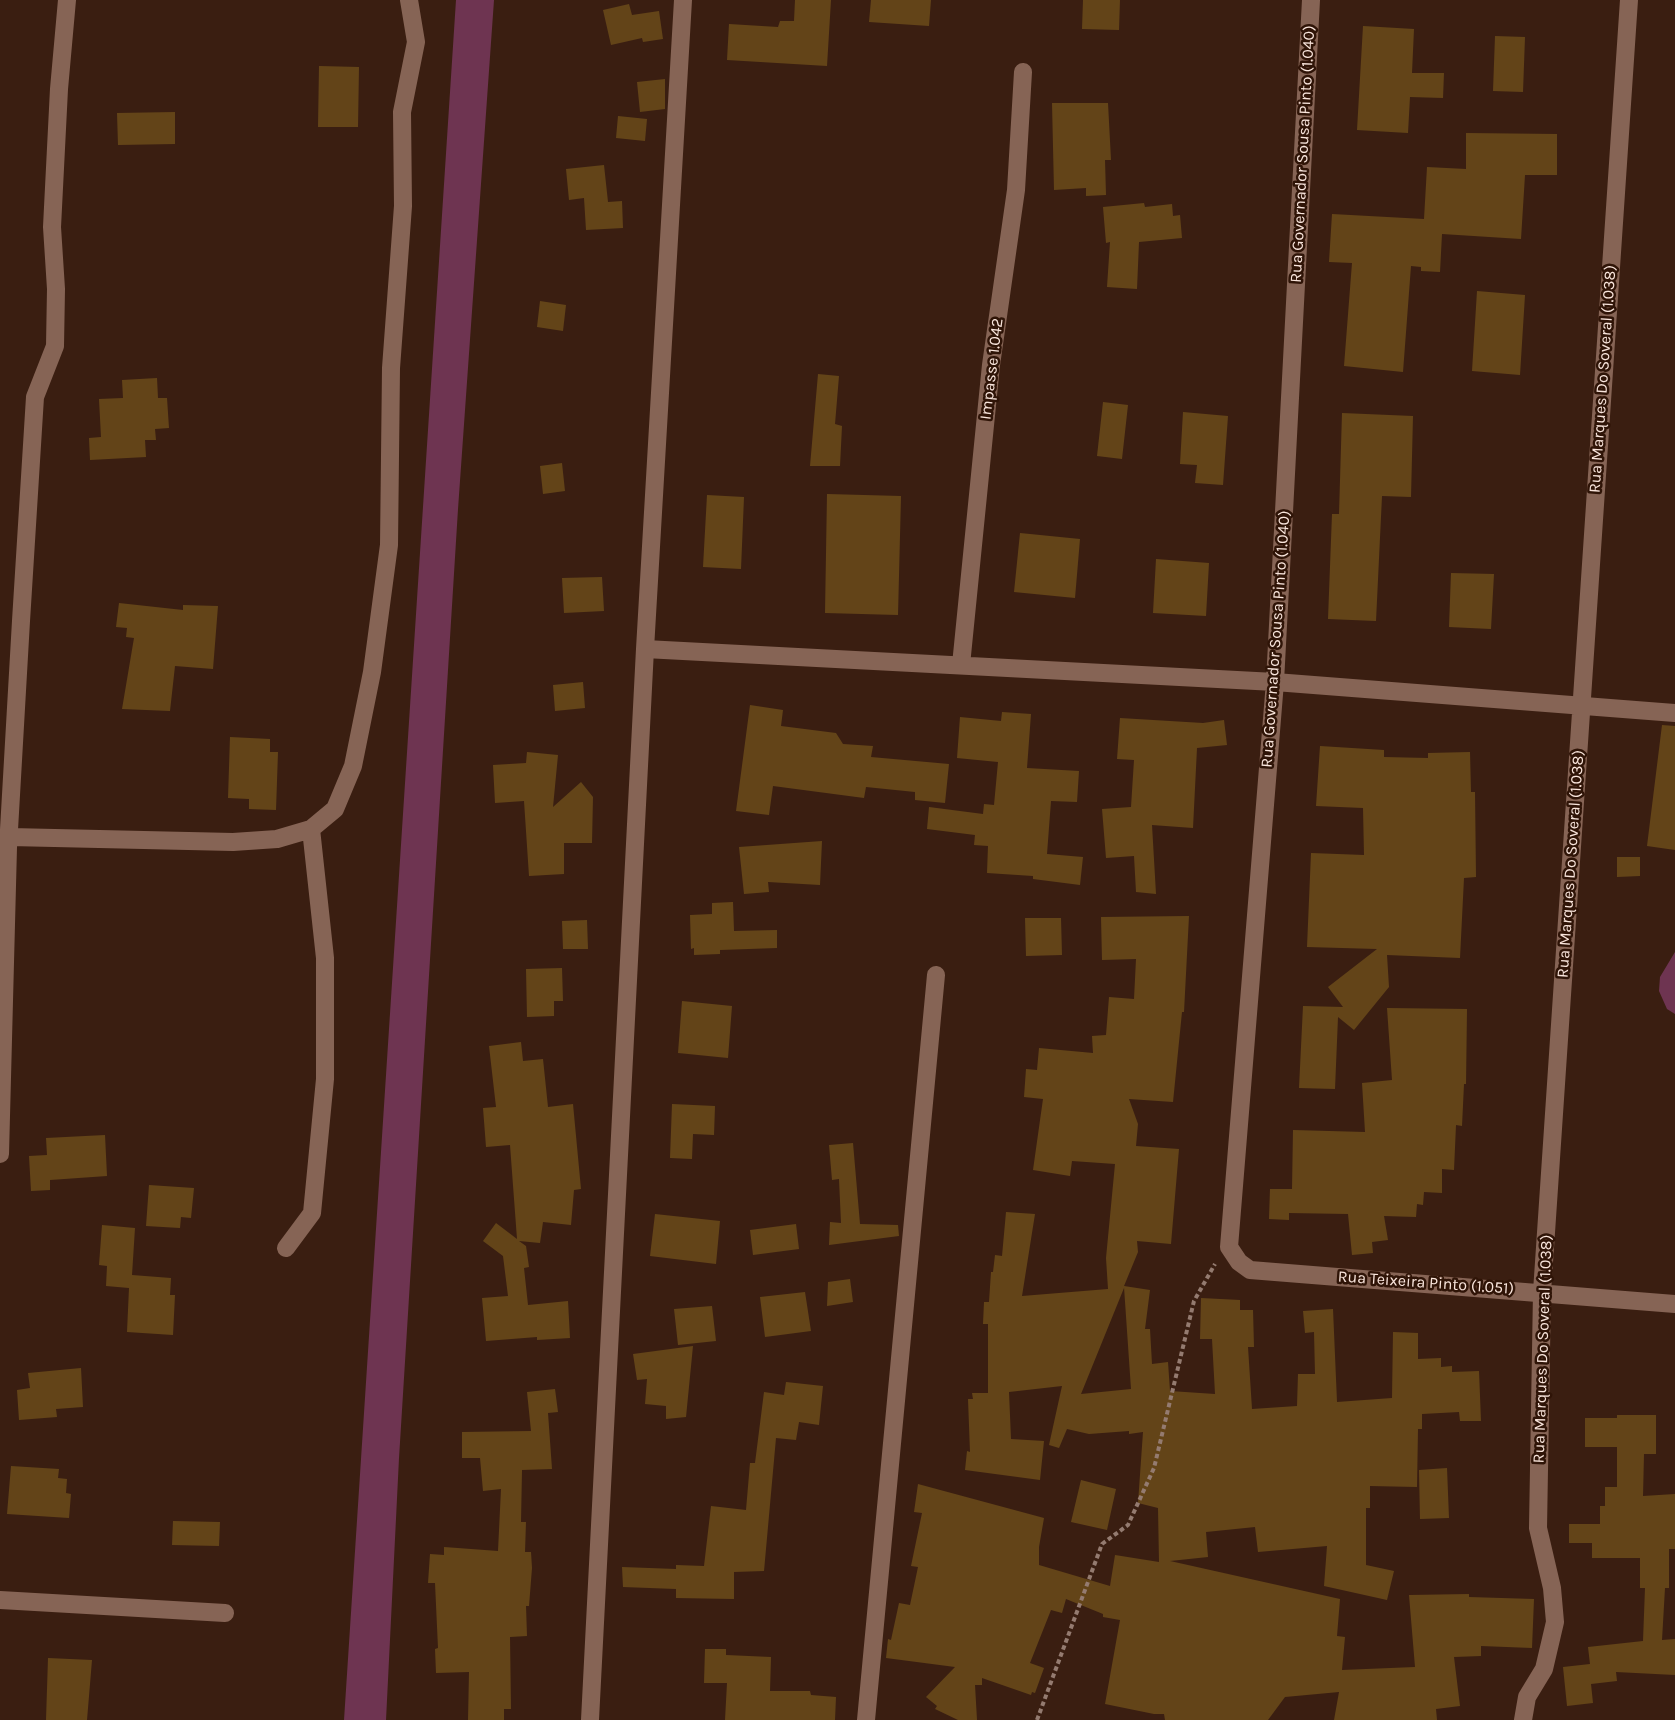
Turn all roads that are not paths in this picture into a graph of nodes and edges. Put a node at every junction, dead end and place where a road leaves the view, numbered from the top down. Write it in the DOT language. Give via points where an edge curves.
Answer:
graph roads {
  1 [pos="67,0"];
  2 [pos="408,0"];
  3 [pos="682,0"];
  4 [pos="1311,0"];
  5 [pos="1629,0"];
  6 [pos="1023,72"];
  7 [pos="645,649"];
  8 [pos="961,665"];
  9 [pos="1275,682"];
  10 [pos="1581,705"];
  11 [pos="1675,713"];
  12 [pos="311,829"];
  13 [pos="6,844"];
  14 [pos="936,975"];
  15 [pos="0,1154"];
  16 [pos="286,1248"];
  17 [pos="1250,1270"];
  18 [pos="1542,1292"];
  19 [pos="1675,1304"];
  20 [pos="0,1600"];
  21 [pos="225,1613"];
  22 [pos="590,1720"];
  23 [pos="866,1720"];
  24 [pos="1523,1720"];
  1 -- 13 [label="street" via="52,227 55,346 35,397"];
  2 -- 12 [label="street" via="416,42 402,112 403,206 391,368 389,545 372,672 353,766 335,809"];
  3 -- 7 [label="street"];
  4 -- 9 [label="street, Rua Governador Sousa Pinto (1.040)"];
  5 -- 10 [label="street, Rua Marques Do Soveral (1.038)"];
  6 -- 8 [label="street, Impasse 1.042" via="1016,190 991,365"];
  7 -- 8 [label="street"];
  7 -- 22 [label="street"];
  8 -- 9 [label="street"];
  9 -- 10 [label="street"];
  9 -- 17 [label="street, Rua Governador Sousa Pinto (1.040)" via="1229,1247"];
  10 -- 11 [label="street"];
  10 -- 18 [label="street, Rua Marques Do Soveral (1.038)"];
  12 -- 13 [label="street" via="277,839 233,842"];
  12 -- 16 [label="street" via="325,958 325,1079 312,1213"];
  13 -- 15 [label="street"];
  14 -- 23 [label="street"];
  17 -- 18 [label="street, Rua Teixeira Pinto (1.051)"];
  18 -- 19 [label="street, Rua Teixeira Pinto (1.051)"];
  18 -- 24 [label="street, Rua Marques Do Soveral (1.038)" via="1538,1528 1552,1588 1555,1622 1544,1669 1527,1697"];
  20 -- 21 [label="street"];
}
